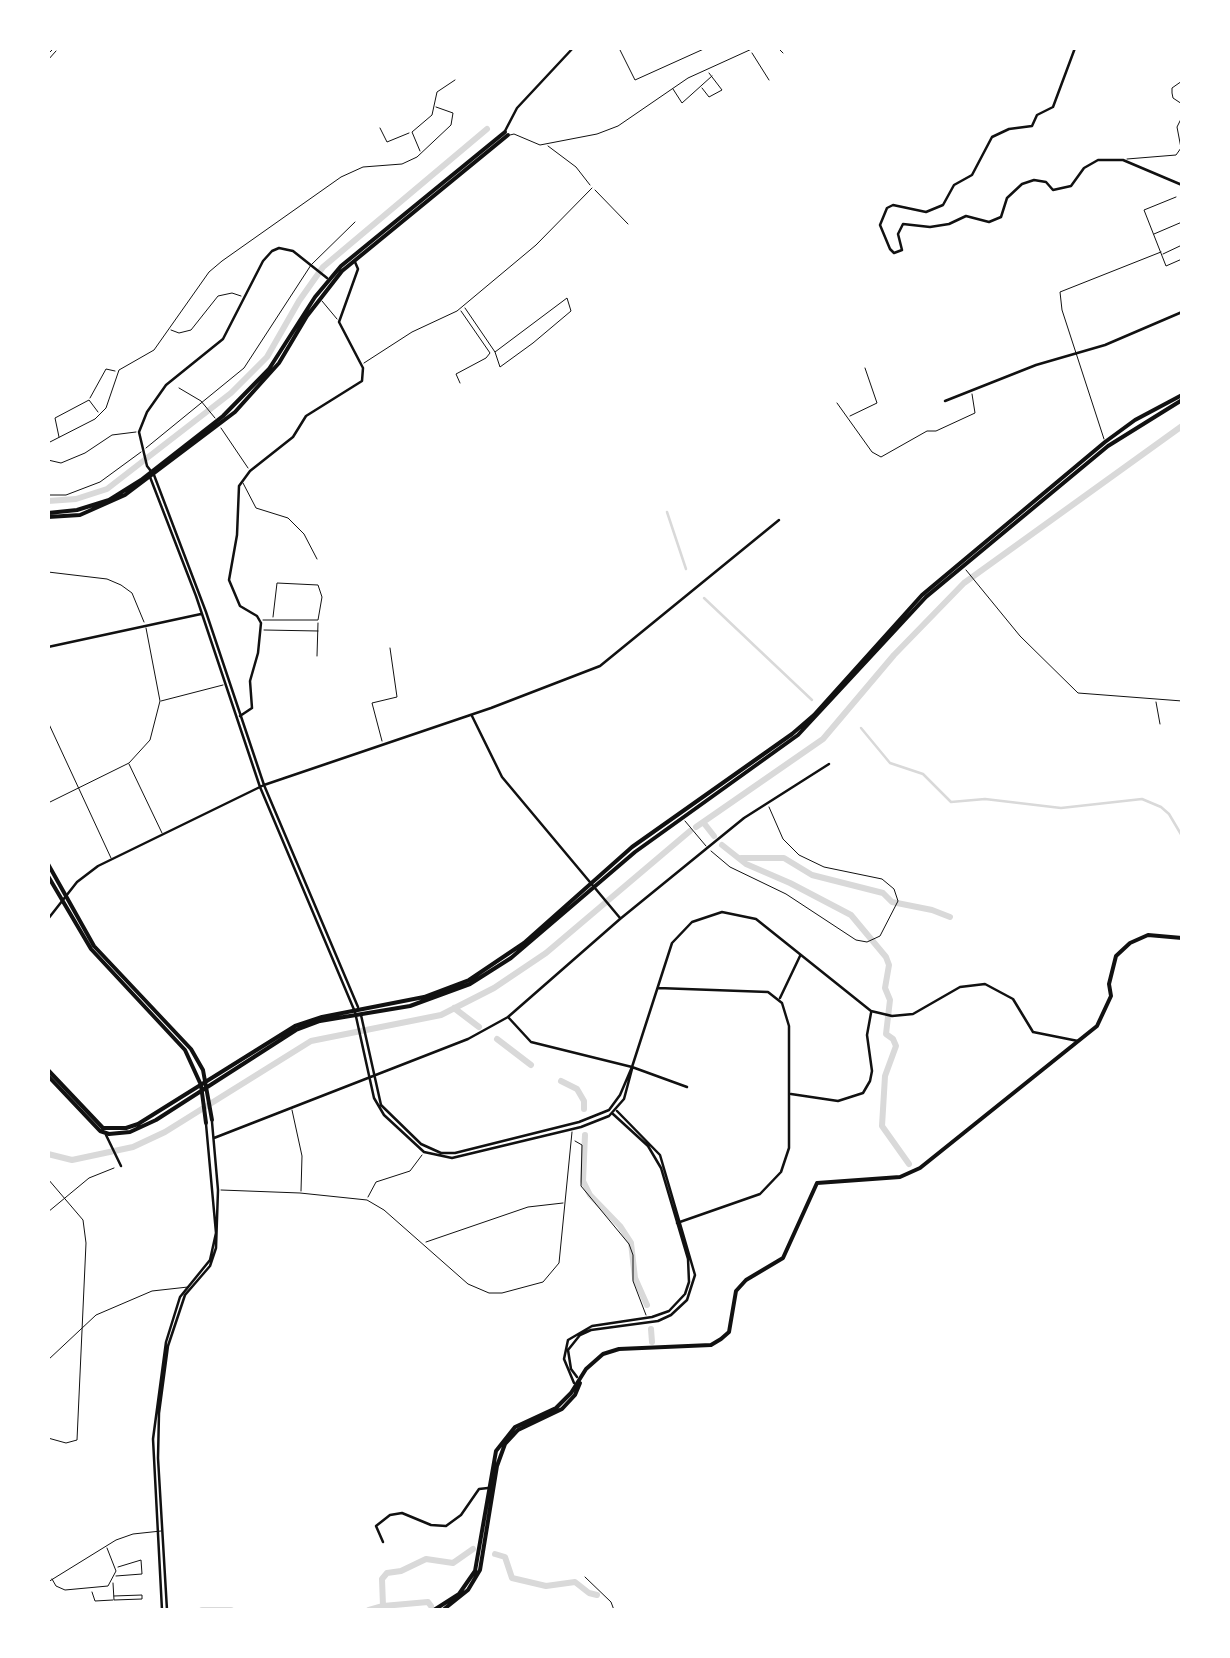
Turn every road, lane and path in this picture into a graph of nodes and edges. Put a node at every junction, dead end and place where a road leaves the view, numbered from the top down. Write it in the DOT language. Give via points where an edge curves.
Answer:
graph roads {
  1 [pos="573,48"];
  2 [pos="619,48"];
  3 [pos="706,48"];
  4 [pos="778,48"];
  5 [pos="1075,48"];
  6 [pos="55,49"];
  7 [pos="753,49"];
  8 [pos="783,53"];
  9 [pos="48,54"];
  10 [pos="48,60"];
  11 [pos="708,70"];
  12 [pos="712,76"];
  13 [pos="455,80"];
  14 [pos="769,80"];
  15 [pos="1182,81"];
  16 [pos="701,86"];
  17 [pos="673,89"];
  18 [pos="1182,104"];
  19 [pos="436,108"];
  20 [pos="1182,118"];
  21 [pos="380,128"];
  22 [pos="412,132"];
  23 [pos="507,134"];
  24 [pos="545,145"];
  25 [pos="421,153"];
  26 [pos="1123,160"];
  27 [pos="1182,185"];
  28 [pos="592,188"];
  29 [pos="1176,197"];
  30 [pos="355,222"];
  31 [pos="1182,222"];
  32 [pos="628,224"];
  33 [pos="1154,234"];
  34 [pos="1182,245"];
  35 [pos="1161,253"];
  36 [pos="353,258"];
  37 [pos="1182,259"];
  38 [pos="311,265"];
  39 [pos="328,280"];
  40 [pos="244,297"];
  41 [pos="317,298"];
  42 [pos="461,307"];
  43 [pos="1182,312"];
  44 [pos="339,322"];
  45 [pos="170,329"];
  46 [pos="495,352"];
  47 [pos="1076,353"];
  48 [pos="362,365"];
  49 [pos="865,368"];
  50 [pos="118,372"];
  51 [pos="460,383"];
  52 [pos="179,388"];
  53 [pos="972,391"];
  54 [pos="1182,398"];
  55 [pos="89,400"];
  56 [pos="945,401"];
  57 [pos="202,403"];
  58 [pos="837,403"];
  59 [pos="99,415"];
  60 [pos="847,417"];
  61 [pos="218,422"];
  62 [pos="140,432"];
  63 [pos="59,437"];
  64 [pos="48,442"];
  65 [pos="1106,444"];
  66 [pos="143,453"];
  67 [pos="48,460"];
  68 [pos="250,471"];
  69 [pos="151,475"];
  70 [pos="242,481"];
  71 [pos="48,495"];
  72 [pos="48,515"];
  73 [pos="779,520"];
  74 [pos="317,559"];
  75 [pos="962,565"];
  76 [pos="48,572"];
  77 [pos="202,613"];
  78 [pos="274,617"];
  79 [pos="260,620"];
  80 [pos="318,620"];
  81 [pos="146,626"];
  82 [pos="260,630"];
  83 [pos="318,631"];
  84 [pos="48,647"];
  85 [pos="390,648"];
  86 [pos="317,656"];
  87 [pos="226,684"];
  88 [pos="1156,699"];
  89 [pos="160,701"];
  90 [pos="1182,701"];
  91 [pos="472,715"];
  92 [pos="240,716"];
  93 [pos="48,722"];
  94 [pos="1160,724"];
  95 [pos="383,744"];
  96 [pos="128,764"];
  97 [pos="829,764"];
  98 [pos="262,786"];
  99 [pos="78,788"];
  100 [pos="48,803"];
  101 [pos="768,804"];
  102 [pos="681,816"];
  103 [pos="162,833"];
  104 [pos="707,848"];
  105 [pos="111,858"];
  106 [pos="48,864"];
  107 [pos="48,876"];
  108 [pos="593,888"];
  109 [pos="63,898"];
  110 [pos="48,919"];
  111 [pos="620,919"];
  112 [pos="1182,938"];
  113 [pos="800,954"];
  114 [pos="656,988"];
  115 [pos="779,1000"];
  116 [pos="871,1010"];
  117 [pos="358,1017"];
  118 [pos="508,1017"];
  119 [pos="1078,1041"];
  120 [pos="632,1067"];
  121 [pos="48,1073"];
  122 [pos="371,1079"];
  123 [pos="204,1086"];
  124 [pos="688,1087"];
  125 [pos="789,1094"];
  126 [pos="292,1110"];
  127 [pos="612,1110"];
  128 [pos="209,1121"];
  129 [pos="571,1126"];
  130 [pos="106,1131"];
  131 [pos="214,1138"];
  132 [pos="572,1138"];
  133 [pos="425,1150"];
  134 [pos="121,1166"];
  135 [pos="114,1168"];
  136 [pos="48,1179"];
  137 [pos="216,1190"];
  138 [pos="300,1193"];
  139 [pos="64,1198"];
  140 [pos="366,1200"];
  141 [pos="566,1203"];
  142 [pos="48,1212"];
  143 [pos="679,1222"];
  144 [pos="424,1244"];
  145 [pos="189,1287"];
  146 [pos="647,1318"];
  147 [pos="82,1325"];
  148 [pos="48,1360"];
  149 [pos="578,1384"];
  150 [pos="48,1438"];
  151 [pos="488,1488"];
  152 [pos="160,1531"];
  153 [pos="384,1542"];
  154 [pos="106,1544"];
  155 [pos="115,1568"];
  156 [pos="585,1577"];
  157 [pos="114,1578"];
  158 [pos="52,1579"];
  159 [pos="48,1582"];
  160 [pos="91,1588"];
  161 [pos="100,1588"];
  162 [pos="113,1588"];
  163 [pos="453,1608"];
  164 [pos="164,1610"];
  165 [pos="434,1610"];
  166 [pos="444,1610"];
  167 [pos="614,1610"];
  1 -- 23 [label="street" via="517,108"];
  2 -- 3 [label="street" via="636,80"];
  4 -- 8 [label="street"];
  5 -- 26 [label="street" via="1054,108 1037,115 1032,126 992,136 972,176 954,185 944,205 926,212 886,208 884,237 898,254 903,224 930,227 966,216 989,222 1001,217 1006,198 1022,184 1034,180 1059,190 1098,160"];
  6 -- 9 [label="street"];
  6 -- 10 [label="street"];
  7 -- 11 [label="street"];
  7 -- 14 [label="street"];
  11 -- 12 [label="street"];
  11 -- 17 [label="street"];
  12 -- 16 [label="street"];
  12 -- 16 [label="street" via="722,90 709,98"];
  13 -- 19 [label="street" via="438,92"];
  15 -- 18 [label="street" via="1172,88"];
  16 -- 17 [label="street" via="682,103"];
  17 -- 24 [label="street" via="618,126"];
  19 -- 22 [label="street"];
  19 -- 25 [label="street" via="453,113 451,125"];
  20 -- 26 [label="street" via="1181,152"];
  21 -- 22 [label="street" via="387,142"];
  22 -- 25 [label="street"];
  23 -- 24 [label="street"];
  23 -- 36 [label="main road"];
  24 -- 28 [label="street"];
  25 -- 45 [label="street" via="402,164 356,170 278,221 209,272"];
  26 -- 27 [label="street"];
  28 -- 32 [label="street"];
  28 -- 42 [label="street"];
  29 -- 33 [label="street" via="1144,210"];
  30 -- 38 [label="street"];
  31 -- 33 [label="street"];
  33 -- 35 [label="street"];
  34 -- 35 [label="street"];
  35 -- 37 [label="street" via="1166,266"];
  35 -- 47 [label="street" via="1060,292"];
  36 -- 39 [label="main road"];
  36 -- 44 [label="street" via="358,269"];
  38 -- 39 [label="street"];
  38 -- 40 [label="street" via="293,250 272,251"];
  38 -- 57 [label="street" via="244,368"];
  39 -- 41 [label="main road"];
  40 -- 45 [label="street" via="224,293 192,330"];
  40 -- 62 [label="street" via="223,339 166,385"];
  41 -- 44 [label="street"];
  41 -- 61 [label="main road" via="269,369"];
  42 -- 46 [label="street"];
  42 -- 48 [label="street"];
  42 -- 51 [label="street" via="490,352 456,374"];
  43 -- 47 [label="street"];
  44 -- 48 [label="street"];
  45 -- 50 [label="street" via="154,350"];
  46 -- 46 [label="street" via="548,312 567,298 570,311 534,344 500,367"];
  47 -- 53 [label="street"];
  47 -- 65 [label="street"];
  48 -- 68 [label="street" via="362,381 306,416 284,446"];
  49 -- 60 [label="street" via="877,402"];
  50 -- 55 [label="street" via="106,368"];
  50 -- 59 [label="street"];
  52 -- 57 [label="street"];
  53 -- 56 [label="street"];
  53 -- 60 [label="street" via="975,413 881,457"];
  54 -- 65 [label="main road" via="1134,420"];
  55 -- 59 [label="street"];
  55 -- 63 [label="street" via="55,418"];
  57 -- 61 [label="street"];
  57 -- 66 [label="street"];
  58 -- 60 [label="street"];
  59 -- 63 [label="street"];
  61 -- 68 [label="street"];
  61 -- 69 [label="main road"];
  62 -- 66 [label="street"];
  62 -- 67 [label="street" via="112,435 62,463"];
  63 -- 64 [label="street"];
  65 -- 75 [label="main road"];
  66 -- 69 [label="street"];
  66 -- 71 [label="street" via="100,482"];
  68 -- 70 [label="street"];
  69 -- 72 [label="main road" via="98,504"];
  69 -- 77 [label="street"];
  69 -- 92 [label="street"];
  70 -- 74 [label="street" via="256,508 288,518"];
  70 -- 79 [label="street" via="229,580 240,606"];
  73 -- 91 [label="street" via="600,666"];
  75 -- 88 [label="street" via="1078,693"];
  75 -- 102 [label="main road" via="922,596 814,715"];
  76 -- 81 [label="street" via="121,585 141,607"];
  77 -- 81 [label="street"];
  77 -- 87 [label="street"];
  78 -- 79 [label="street"];
  78 -- 80 [label="street"];
  78 -- 80 [label="street" via="278,582 318,585"];
  79 -- 82 [label="street"];
  80 -- 83 [label="street"];
  81 -- 84 [label="street"];
  81 -- 89 [label="street"];
  82 -- 83 [label="street"];
  82 -- 92 [label="street" via="252,708"];
  83 -- 86 [label="street"];
  85 -- 95 [label="street" via="397,697 372,703"];
  87 -- 89 [label="street"];
  87 -- 98 [label="street"];
  88 -- 90 [label="street"];
  88 -- 94 [label="street"];
  89 -- 96 [label="street" via="150,740"];
  91 -- 95 [label="street"];
  91 -- 108 [label="street" via="502,777"];
  92 -- 98 [label="street"];
  93 -- 99 [label="street"];
  95 -- 98 [label="street"];
  96 -- 99 [label="street"];
  96 -- 103 [label="street"];
  97 -- 101 [label="street"];
  98 -- 103 [label="street"];
  98 -- 117 [label="street"];
  99 -- 100 [label="street"];
  99 -- 105 [label="street"];
  101 -- 104 [label="street"];
  101 -- 104 [label="street" via="783,839 799,855 882,879 894,889 898,901 874,940 856,940"];
  102 -- 104 [label="street"];
  102 -- 108 [label="main road" via="632,847"];
  103 -- 105 [label="street"];
  104 -- 111 [label="street"];
  105 -- 109 [label="street"];
  106 -- 109 [label="main road"];
  107 -- 109 [label="main road"];
  108 -- 111 [label="street"];
  108 -- 117 [label="main road" via="469,980"];
  109 -- 110 [label="street"];
  109 -- 123 [label="main road" via="94,946 191,1048"];
  111 -- 118 [label="street"];
  112 -- 119 [label="main road" via="1148,935 1116,956 1106,1012"];
  113 -- 114 [label="street" via="756,919 705,915 672,943"];
  113 -- 115 [label="street"];
  113 -- 116 [label="street"];
  114 -- 115 [label="street" via="763,991"];
  114 -- 120 [label="street"];
  115 -- 125 [label="street" via="790,1026"];
  116 -- 119 [label="street" via="913,1014 960,987 986,984 1013,999 1033,1032"];
  116 -- 125 [label="street" via="872,1071 863,1093 838,1101"];
  117 -- 122 [label="street"];
  117 -- 123 [label="main road" via="295,1026"];
  118 -- 120 [label="street" via="532,1042"];
  118 -- 122 [label="street"];
  119 -- 149 [label="main road" via="920,1168 900,1177 817,1182 782,1258 736,1292 730,1332 721,1339 612,1350 596,1358"];
  120 -- 124 [label="street"];
  120 -- 127 [label="street"];
  121 -- 130 [label="main road"];
  122 -- 126 [label="street"];
  122 -- 133 [label="street" via="381,1104"];
  123 -- 128 [label="main road"];
  123 -- 130 [label="main road" via="134,1126"];
  125 -- 143 [label="street" via="789,1148 777,1178 751,1198"];
  126 -- 131 [label="street"];
  126 -- 138 [label="street" via="302,1156"];
  127 -- 129 [label="street"];
  127 -- 143 [label="street" via="660,1155"];
  128 -- 131 [label="street"];
  128 -- 137 [label="street"];
  129 -- 132 [label="street"];
  129 -- 133 [label="street" via="452,1158"];
  130 -- 134 [label="street"];
  131 -- 137 [label="street"];
  132 -- 141 [label="street"];
  132 -- 146 [label="street" via="582,1146 584,1192 612,1220 633,1256 633,1281"];
  133 -- 140 [label="street" via="410,1171 376,1182"];
  135 -- 139 [label="street"];
  136 -- 139 [label="street"];
  137 -- 138 [label="street"];
  137 -- 145 [label="street" via="216,1248 210,1266"];
  138 -- 140 [label="street"];
  139 -- 142 [label="street"];
  139 -- 147 [label="street" via="85,1229"];
  140 -- 144 [label="street"];
  141 -- 144 [label="street" via="528,1207"];
  141 -- 144 [label="street" via="559,1263 535,1286 478,1290"];
  143 -- 146 [label="street" via="689,1282 669,1311"];
  143 -- 149 [label="street" via="695,1275 686,1300 658,1321 580,1335 568,1350"];
  145 -- 147 [label="street" via="152,1291"];
  145 -- 152 [label="street" via="168,1346 158,1413"];
  146 -- 149 [label="street" via="592,1326 568,1340 564,1359"];
  147 -- 148 [label="street"];
  147 -- 150 [label="street" via="76,1440"];
  149 -- 151 [label="main road" via="556,1408 508,1434 496,1452"];
  149 -- 163 [label="main road" via="562,1409 518,1430 505,1444 480,1570"];
  151 -- 153 [label="street" via="479,1489 446,1526 390,1515 376,1526"];
  151 -- 165 [label="main road" via="475,1571 459,1594"];
  152 -- 154 [label="street"];
  152 -- 164 [label="street"];
  154 -- 155 [label="street"];
  154 -- 158 [label="street"];
  155 -- 157 [label="street"];
  155 -- 157 [label="street" via="141,1560 142,1574"];
  156 -- 167 [label="street"];
  157 -- 161 [label="street"];
  157 -- 162 [label="street"];
  158 -- 159 [label="street"];
  158 -- 160 [label="street" via="60,1589"];
  160 -- 161 [label="street"];
  160 -- 162 [label="street" via="95,1601 114,1598"];
  161 -- 162 [label="street"];
  163 -- 166 [label="main road"];
}
